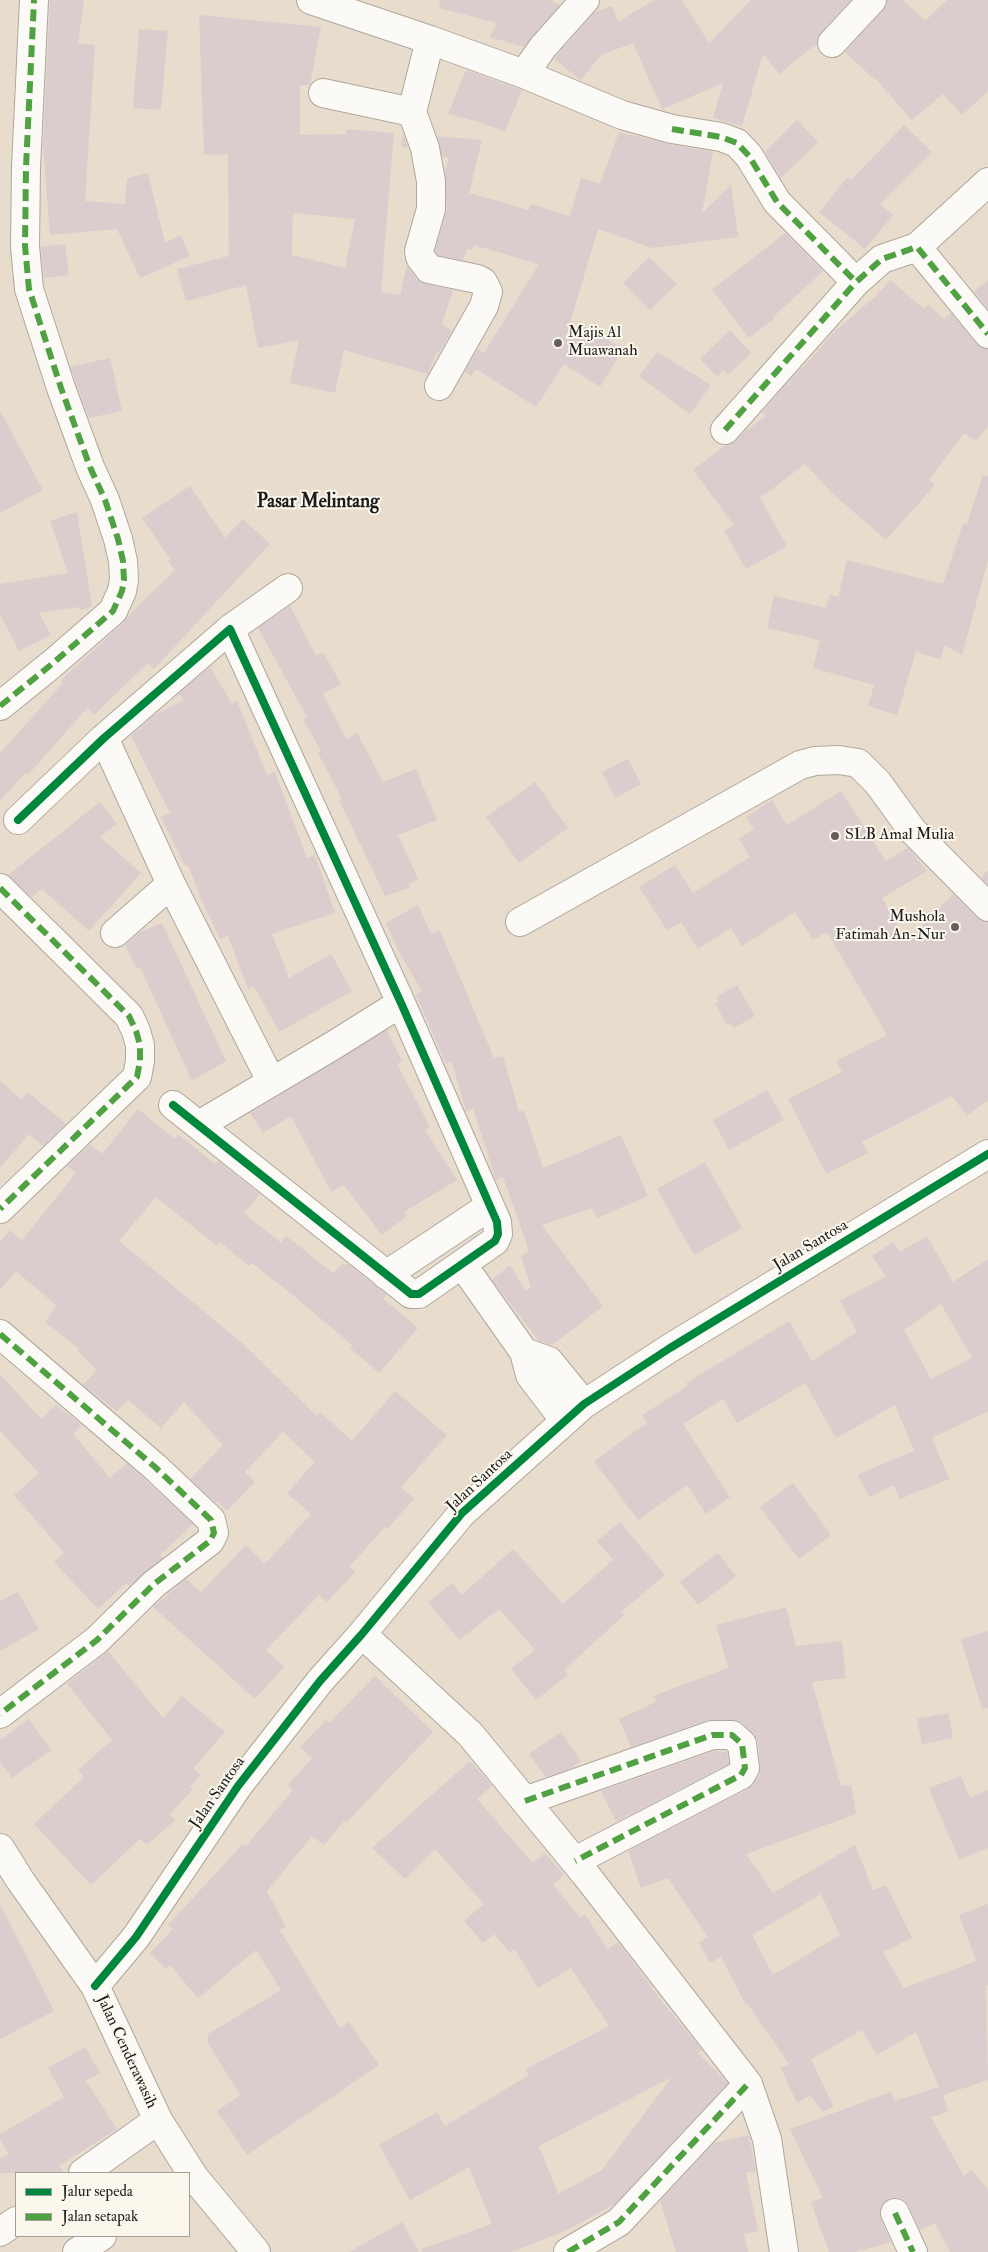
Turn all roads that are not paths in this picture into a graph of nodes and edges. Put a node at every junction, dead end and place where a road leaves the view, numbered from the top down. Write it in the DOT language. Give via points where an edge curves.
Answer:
graph roads {
  1 [pos="34,0"];
  2 [pos="311,0"];
  3 [pos="585,0"];
  4 [pos="872,0"];
  5 [pos="430,40"];
  6 [pos="832,43"];
  7 [pos="524,74"];
  8 [pos="323,93"];
  9 [pos="412,112"];
  10 [pos="988,182"];
  11 [pos="917,247"];
  12 [pos="856,282"];
  13 [pos="988,334"];
  14 [pos="439,386"];
  15 [pos="724,430"];
  16 [pos="288,588"];
  17 [pos="230,629"];
  18 [pos="0,706"];
  19 [pos="104,738"];
  20 [pos="18,820"];
  21 [pos="170,884"];
  22 [pos="0,888"];
  23 [pos="988,907"];
  24 [pos="520,922"];
  25 [pos="115,932"];
  26 [pos="401,1003"];
  27 [pos="271,1081"];
  28 [pos="173,1105"];
  29 [pos="199,1125"];
  30 [pos="988,1154"];
  31 [pos="490,1206"];
  32 [pos="0,1210"];
  33 [pos="462,1264"];
  34 [pos="386,1275"];
  35 [pos="0,1334"];
  36 [pos="575,1412"];
  37 [pos="362,1634"];
  38 [pos="0,1714"];
  39 [pos="525,1801"];
  40 [pos="0,1848"];
  41 [pos="575,1861"];
  42 [pos="95,1986"];
  43 [pos="748,2084"];
  44 [pos="158,2120"];
  45 [pos="84,2172"];
  46 [pos="188,2172"];
  47 [pos="192,2179"];
  48 [pos="895,2213"];
  49 [pos="15,2222"];
  50 [pos="0,2232"];
  51 [pos="100,2237"];
  52 [pos="77,2252"];
  53 [pos="256,2252"];
  54 [pos="568,2252"];
  55 [pos="784,2252"];
  56 [pos="913,2252"];
  1 -- 18 [label="street" via="26,167 29,289 61,388 105,500 123,561 122,591 118,602 102,621"];
  2 -- 5 [label="street"];
  3 -- 7 [label="street" via="543,47"];
  4 -- 6 [label="street"];
  5 -- 7 [label="street"];
  5 -- 9 [label="street"];
  7 -- 12 [label="street" via="622,115 737,143 777,202"];
  8 -- 9 [label="street"];
  9 -- 14 [label="street" via="431,181 431,209 420,257 430,268 483,282 488,292 484,306"];
  10 -- 11 [label="street"];
  11 -- 12 [label="street" via="882,259"];
  11 -- 13 [label="street"];
  12 -- 15 [label="street"];
  16 -- 17 [label="street"];
  17 -- 19 [label="street"];
  17 -- 26 [label="street"];
  19 -- 20 [label="street"];
  19 -- 21 [label="street"];
  21 -- 25 [label="street"];
  21 -- 27 [label="street"];
  22 -- 32 [label="street" via="128,1016 140,1045 137,1077"];
  23 -- 24 [label="street" via="912,830 878,783 858,763 831,760 800,765"];
  26 -- 27 [label="street"];
  26 -- 31 [label="street"];
  27 -- 29 [label="street"];
  28 -- 29 [label="street"];
  29 -- 34 [label="street"];
  30 -- 36 [label="street, Jalan Santosa" via="670,1348"];
  31 -- 33 [label="street" via="498,1226 495,1241"];
  31 -- 34 [label="street"];
  33 -- 34 [label="street" via="419,1294 411,1294"];
  33 -- 36 [label="street" via="524,1352 549,1360"];
  35 -- 38 [label="street" via="155,1467 211,1520 214,1533 210,1541 154,1584 97,1640"];
  36 -- 37 [label="street, Jalan Santosa" via="462,1512"];
  37 -- 39 [label="street" via="470,1734"];
  37 -- 42 [label="street, Jalan Santosa" via="320,1681 238,1786 136,1937"];
  39 -- 41 [label="street"];
  39 -- 41 [label="street" via="712,1735 732,1735 742,1744 745,1768 741,1775"];
  40 -- 42 [label="street, Jalan Cenderawasih"];
  41 -- 43 [label="street"];
  42 -- 44 [label="street, Jalan Cenderawasih"];
  43 -- 54 [label="street" via="619,2222"];
  43 -- 55 [label="street" via="767,2139"];
  44 -- 45 [label="street"];
  44 -- 46 [label="street, Jalan Cenderawasih"];
  47 -- 53 [label="street, Jalan Cenderawasih"];
  48 -- 56 [label="street"];
  49 -- 50 [label="street"];
  51 -- 52 [label="street"];
}
